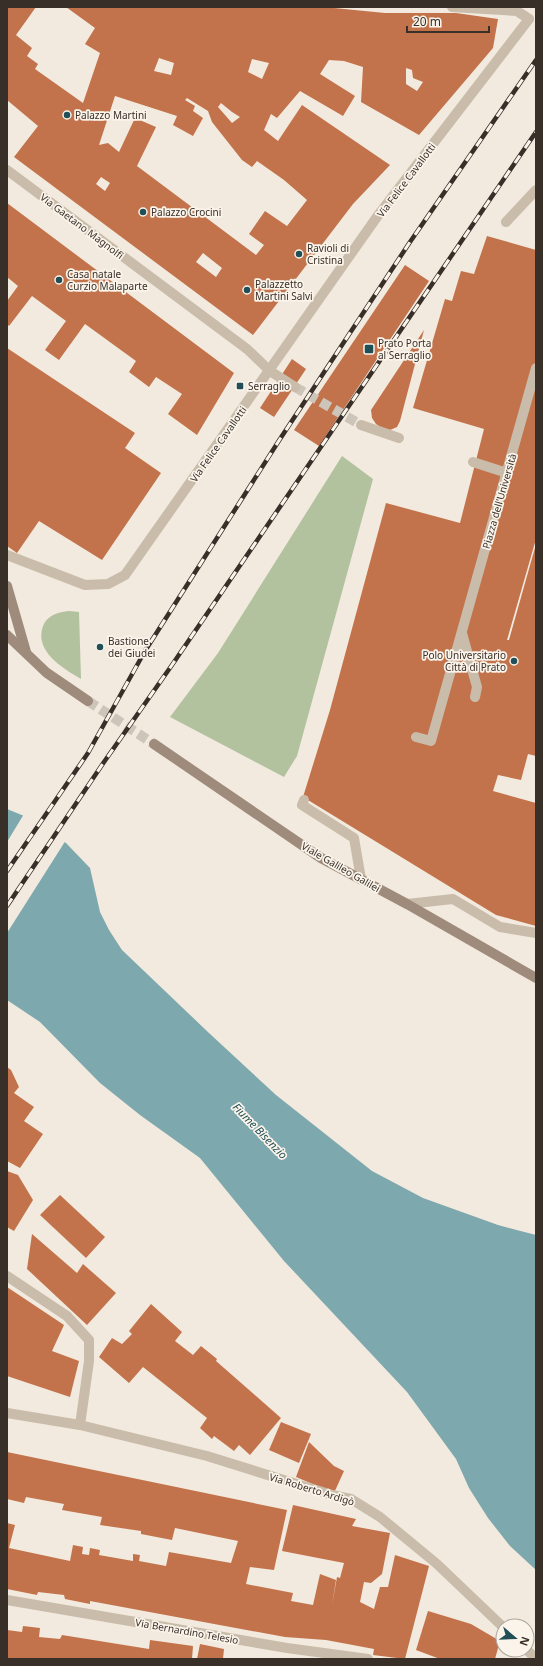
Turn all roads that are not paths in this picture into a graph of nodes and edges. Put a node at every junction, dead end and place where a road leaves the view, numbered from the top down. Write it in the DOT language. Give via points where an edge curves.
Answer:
graph roads {
  1 [pos="452,7"];
  2 [pos="520,9"];
  3 [pos="533,19"];
  4 [pos="7,170"];
  5 [pos="536,190"];
  6 [pos="506,222"];
  7 [pos="536,368"];
  8 [pos="270,371"];
  9 [pos="295,387"];
  10 [pos="361,425"];
  11 [pos="399,438"];
  12 [pos="473,462"];
  13 [pos="507,473"];
  14 [pos="7,556"];
  15 [pos="7,586"];
  16 [pos="462,633"];
  17 [pos="7,635"];
  18 [pos="26,652"];
  19 [pos="475,697"];
  20 [pos="88,701"];
  21 [pos="416,737"];
  22 [pos="154,744"];
  23 [pos="304,800"];
  24 [pos="360,879"];
  25 [pos="407,904"];
  26 [pos="536,933"];
  27 [pos="536,978"];
  28 [pos="7,1276"];
  29 [pos="7,1414"];
  30 [pos="80,1425"];
  31 [pos="7,1600"];
  32 [pos="495,1619"];
  33 [pos="368,1659"];
  1 -- 2 [label="street"];
  2 -- 3 [label="street"];
  3 -- 8 [label="street, Via Felice Cavallotti" via="379,214"];
  4 -- 8 [label="street, Via Gaetano Magnolfi" via="247,349"];
  5 -- 6 [label="street"];
  7 -- 13 [label="street, Piazza dell'Università"];
  8 -- 9 [label="street, Via Gaetano Magnolfi"];
  8 -- 14 [label="street, Via Felice Cavallotti" via="125,575 108,584 85,585"];
  10 -- 11 [label="street"];
  12 -- 13 [label="street"];
  13 -- 16 [label="street, Piazza dell'Università"];
  15 -- 18 [label="street"];
  16 -- 19 [label="street" via="477,687"];
  16 -- 21 [label="street, Piazza dell'Università" via="431,741"];
  17 -- 18 [label="street"];
  18 -- 20 [label="street" via="47,674"];
  22 -- 24 [label="street, Viale Galileo Galilei" via="321,858"];
  23 -- 24 [label="street" via="302,805 354,838"];
  24 -- 25 [label="street, Viale Galileo Galilei"];
  25 -- 26 [label="street" via="452,899 500,927"];
  25 -- 27 [label="street, Viale Galileo Galilei"];
  28 -- 30 [label="street" via="67,1316 90,1340"];
  29 -- 30 [label="street, Via Roberto Ardigò"];
  30 -- 32 [label="street, Via Roberto Ardigò" via="207,1456 351,1499 380,1517 437,1564"];
  31 -- 33 [label="street, Via Bernardino Telesio" via="287,1648"];
}
